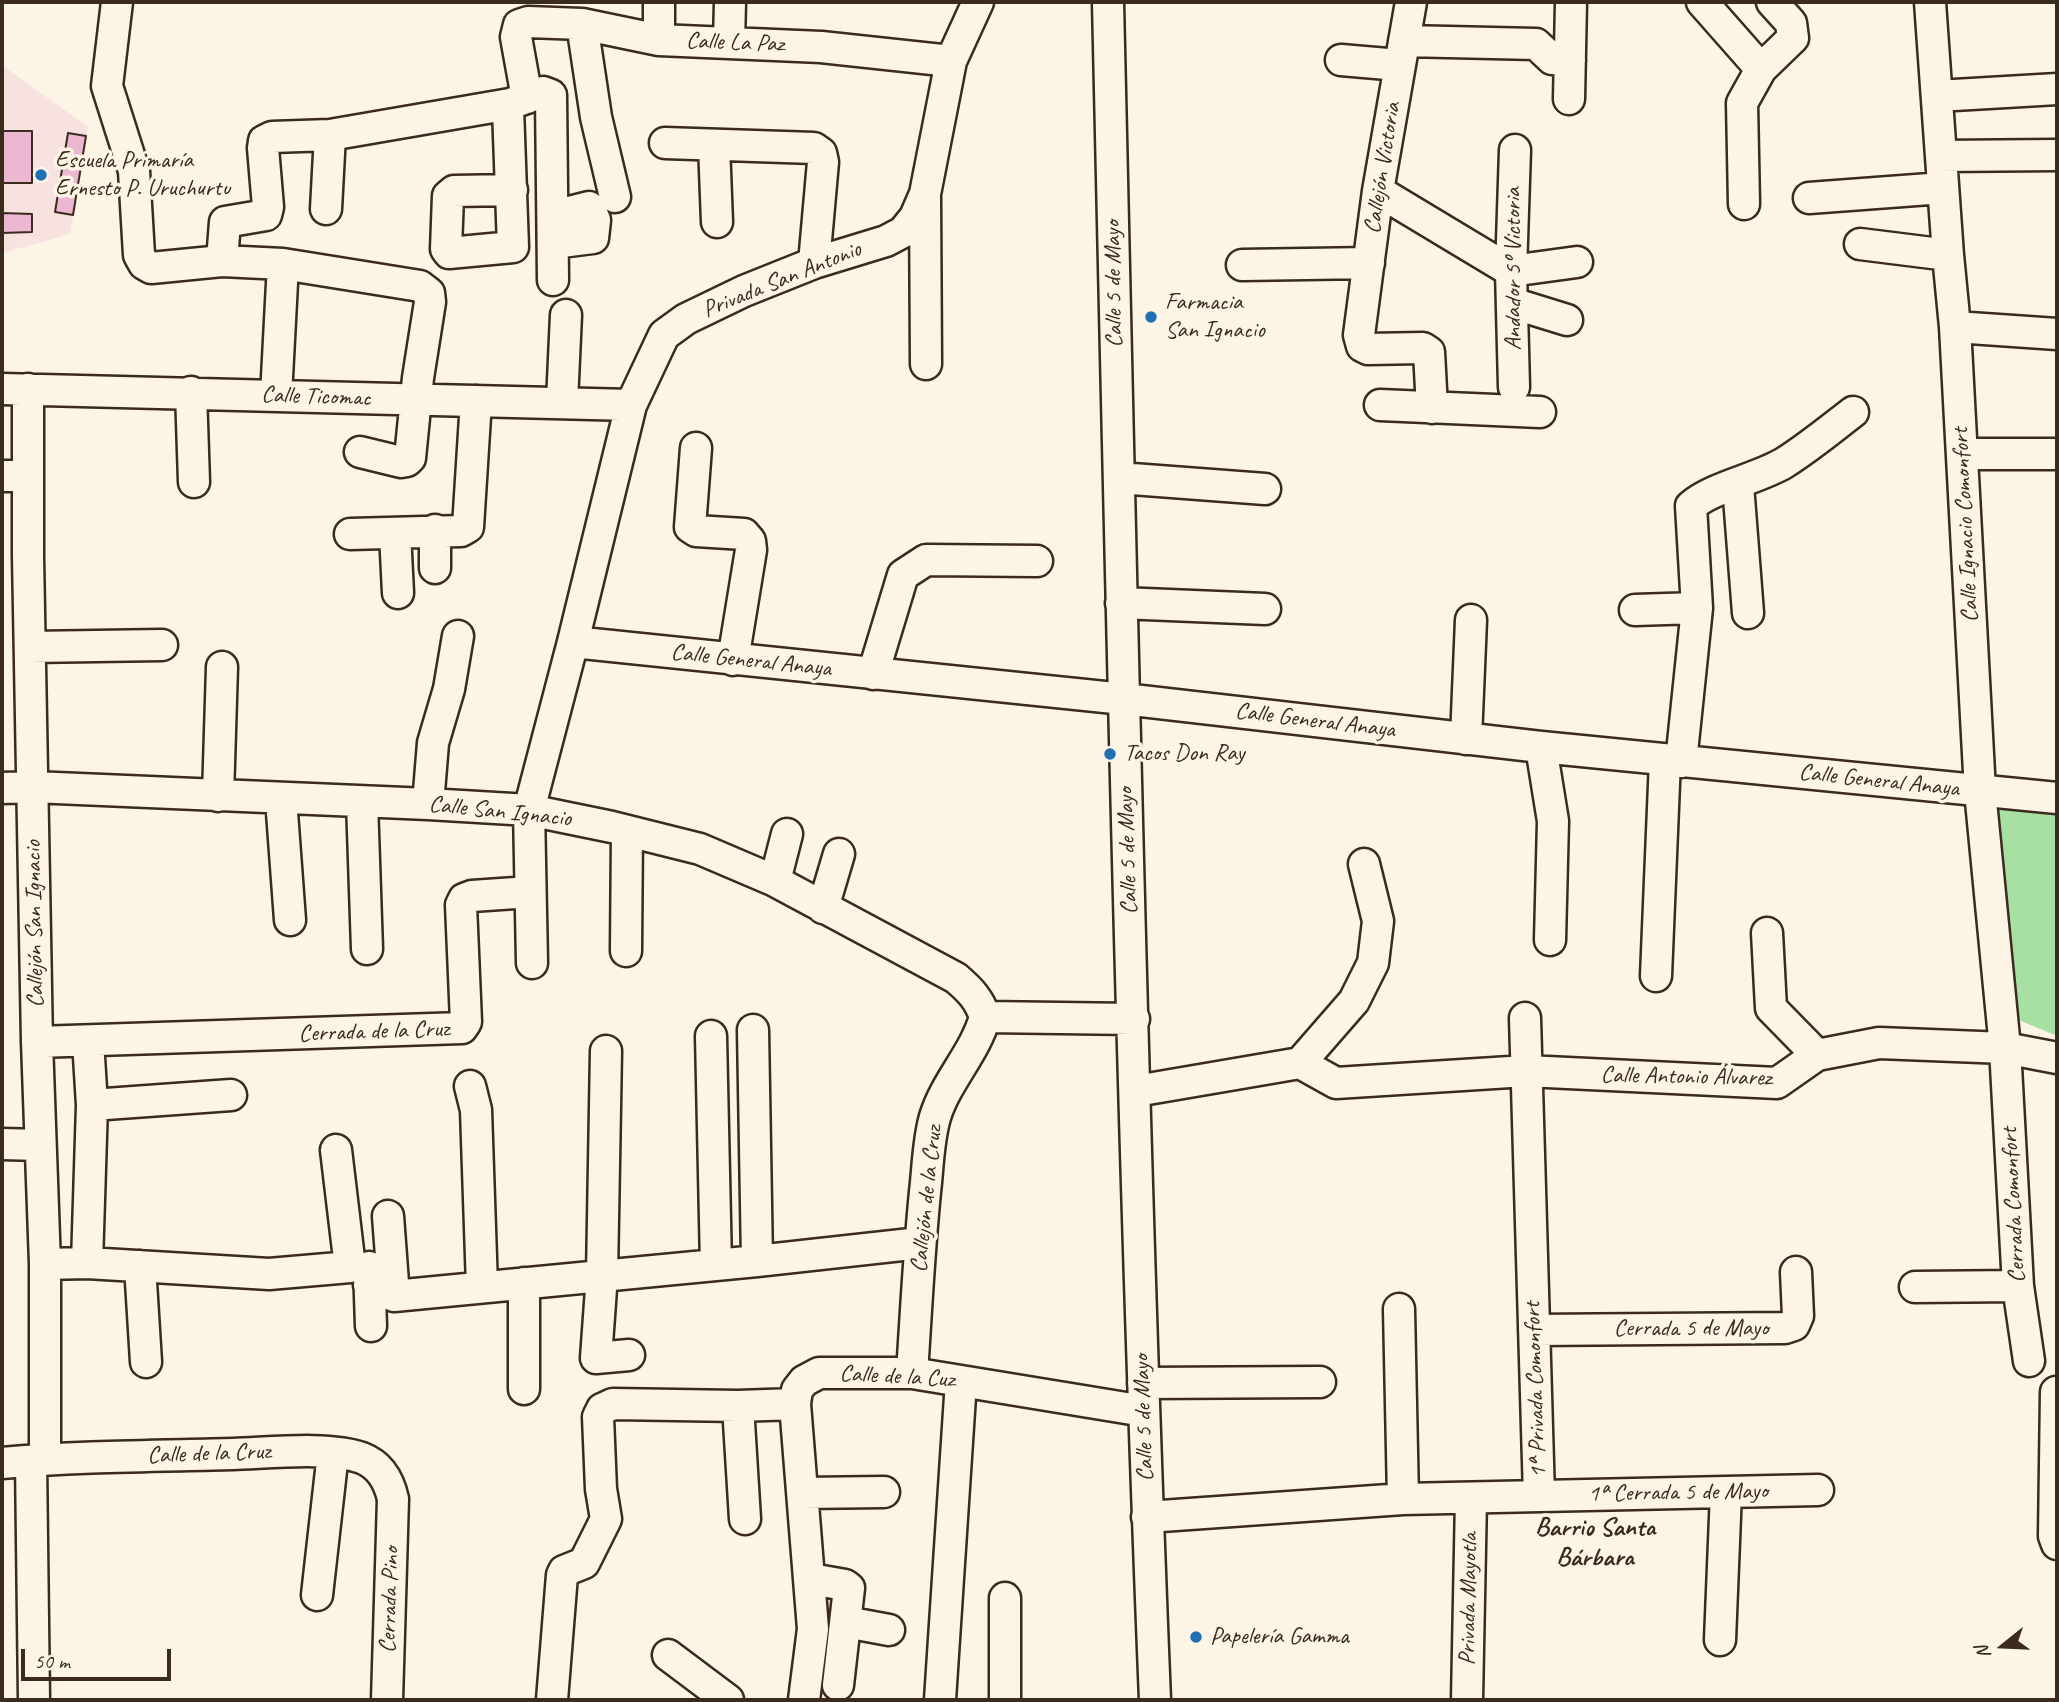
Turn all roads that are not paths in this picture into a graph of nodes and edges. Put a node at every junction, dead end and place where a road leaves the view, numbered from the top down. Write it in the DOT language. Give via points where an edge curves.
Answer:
graph roads {
  1 [pos="117,2"];
  2 [pos="659,2"];
  3 [pos="730,2"];
  4 [pos="978,2"];
  5 [pos="1108,2"];
  6 [pos="1411,2"];
  7 [pos="1570,2"];
  8 [pos="1702,2"];
  9 [pos="1772,2"];
  10 [pos="1930,2"];
  11 [pos="582,24"];
  12 [pos="659,40"];
  13 [pos="729,42"];
  14 [pos="1402,53"];
  15 [pos="1340,60"];
  16 [pos="1570,60"];
  17 [pos="951,61"];
  18 [pos="1761,69"];
  19 [pos="2057,89"];
  20 [pos="1937,96"];
  21 [pos="1569,99"];
  22 [pos="519,101"];
  23 [pos="330,135"];
  24 [pos="665,143"];
  25 [pos="714,145"];
  26 [pos="1515,150"];
  27 [pos="2057,155"];
  28 [pos="1941,156"];
  29 [pos="1943,188"];
  30 [pos="512,190"];
  31 [pos="1378,191"];
  32 [pos="925,194"];
  33 [pos="615,197"];
  34 [pos="1809,198"];
  35 [pos="1744,204"];
  36 [pos="326,209"];
  37 [pos="717,222"];
  38 [pos="1860,244"];
  39 [pos="1948,255"];
  40 [pos="222,261"];
  41 [pos="1577,262"];
  42 [pos="814,263"];
  43 [pos="1369,263"];
  44 [pos="282,264"];
  45 [pos="1242,265"];
  46 [pos="1511,271"];
  47 [pos="553,280"];
  48 [pos="1512,303"];
  49 [pos="566,315"];
  50 [pos="1567,320"];
  51 [pos="1955,327"];
  52 [pos="2057,334"];
  53 [pos="926,364"];
  54 [pos="1514,387"];
  55 [pos="15,389"];
  56 [pos="191,392"];
  57 [pos="276,396"];
  58 [pos="416,400"];
  59 [pos="476,401"];
  60 [pos="562,402"];
  61 [pos="631,405"];
  62 [pos="1380,405"];
  63 [pos="1432,408"];
  64 [pos="1540,412"];
  65 [pos="1853,412"];
  66 [pos="696,448"];
  67 [pos="360,452"];
  68 [pos="1962,454"];
  69 [pos="2057,454"];
  70 [pos="15,476"];
  71 [pos="1119,478"];
  72 [pos="194,482"];
  73 [pos="1738,485"];
  74 [pos="1265,489"];
  75 [pos="435,530"];
  76 [pos="395,533"];
  77 [pos="349,534"];
  78 [pos="15,556"];
  79 [pos="1037,561"];
  80 [pos="435,568"];
  81 [pos="398,593"];
  82 [pos="1121,603"];
  83 [pos="1697,608"];
  84 [pos="1265,609"];
  85 [pos="1635,610"];
  86 [pos="1748,612"];
  87 [pos="1471,620"];
  88 [pos="458,636"];
  89 [pos="573,642"];
  90 [pos="162,645"];
  91 [pos="30,647"];
  92 [pos="733,660"];
  93 [pos="222,667"];
  94 [pos="873,674"];
  95 [pos="1124,699"];
  96 [pos="1466,738"];
  97 [pos="1541,747"];
  98 [pos="1673,761"];
  99 [pos="33,787"];
  100 [pos="2,788"];
  101 [pos="1980,791"];
  102 [pos="218,796"];
  103 [pos="2057,798"];
  104 [pos="281,799"];
  105 [pos="362,802"];
  106 [pos="428,804"];
  107 [pos="529,810"];
  108 [pos="627,831"];
  109 [pos="787,834"];
  110 [pos="839,854"];
  111 [pos="1364,864"];
  112 [pos="775,881"];
  113 [pos="530,892"];
  114 [pos="823,908"];
  115 [pos="290,920"];
  116 [pos="1767,933"];
  117 [pos="1550,940"];
  118 [pos="367,949"];
  119 [pos="626,951"];
  120 [pos="532,963"];
  121 [pos="1657,976"];
  122 [pos="985,1017"];
  123 [pos="1525,1018"];
  124 [pos="1134,1019"];
  125 [pos="753,1030"];
  126 [pos="711,1036"];
  127 [pos="88,1041"];
  128 [pos="37,1042"];
  129 [pos="2006,1048"];
  130 [pos="606,1051"];
  131 [pos="1817,1055"];
  132 [pos="2057,1058"];
  133 [pos="1300,1063"];
  134 [pos="1526,1071"];
  135 [pos="470,1086"];
  136 [pos="1136,1091"];
  137 [pos="231,1095"];
  138 [pos="92,1104"];
  139 [pos="2,1144"];
  140 [pos="40,1145"];
  141 [pos="336,1150"];
  142 [pos="388,1216"];
  143 [pos="920,1243"];
  144 [pos="757,1261"];
  145 [pos="87,1263"];
  146 [pos="46,1264"];
  147 [pos="716,1265"];
  148 [pos="140,1266"];
  149 [pos="1796,1272"];
  150 [pos="602,1275"];
  151 [pos="371,1283"];
  152 [pos="524,1283"];
  153 [pos="2018,1286"];
  154 [pos="482,1287"];
  155 [pos="1915,1287"];
  156 [pos="1399,1309"];
  157 [pos="371,1326"];
  158 [pos="1534,1330"];
  159 [pos="629,1356"];
  160 [pos="2029,1361"];
  161 [pos="146,1362"];
  162 [pos="912,1373"];
  163 [pos="961,1381"];
  164 [pos="1320,1382"];
  165 [pos="524,1389"];
  166 [pos="2056,1392"];
  167 [pos="1143,1397"];
  168 [pos="795,1404"];
  169 [pos="738,1406"];
  170 [pos="333,1453"];
  171 [pos="38,1460"];
  172 [pos="2,1463"];
  173 [pos="1818,1490"];
  174 [pos="884,1492"];
  175 [pos="1726,1492"];
  176 [pos="803,1493"];
  177 [pos="1539,1496"];
  178 [pos="1471,1498"];
  179 [pos="393,1499"];
  180 [pos="1403,1499"];
  181 [pos="1147,1517"];
  182 [pos="745,1518"];
  183 [pos="2057,1544"];
  184 [pos="810,1579"];
  185 [pos="317,1595"];
  186 [pos="1005,1598"];
  187 [pos="846,1622"];
  188 [pos="889,1630"];
  189 [pos="1720,1640"];
  190 [pos="668,1655"];
  191 [pos="838,1685"];
  192 [pos="34,1700"];
  193 [pos="387,1700"];
  194 [pos="552,1700"];
  195 [pos="728,1700"];
  196 [pos="804,1700"];
  197 [pos="940,1700"];
  198 [pos="1005,1700"];
  199 [pos="1155,1700"];
  200 [pos="1467,1700"];
  1 -- 40 [label="street" via="107,86 134,171 139,255 151,268"];
  2 -- 12 [label="street"];
  3 -- 13 [label="street"];
  4 -- 17 [label="street, Privada San Antonio"];
  5 -- 71 [label="street, Calle 5 de Mayo"];
  6 -- 14 [label="street, Callejón Victoria"];
  7 -- 16 [label="street"];
  8 -- 18 [label="street"];
  9 -- 18 [label="street" via="1791,23 1793,38"];
  10 -- 20 [label="street, Calle Ignacio Comonfort"];
  11 -- 12 [label="street, Calle La Paz"];
  11 -- 22 [label="street, Calle La Paz" via="519,25"];
  11 -- 33 [label="street"];
  12 -- 13 [label="street, Calle La Paz"];
  13 -- 17 [label="street, Calle La Paz"];
  14 -- 15 [label="street"];
  14 -- 16 [label="street" via="1536,44 1552,59"];
  14 -- 31 [label="street, Callejón Victoria"];
  16 -- 21 [label="street"];
  17 -- 32 [label="street, Privada San Antonio"];
  18 -- 35 [label="street" via="1742,103"];
  19 -- 20 [label="street"];
  20 -- 28 [label="street, Calle Ignacio Comonfort"];
  22 -- 23 [label="street"];
  22 -- 30 [label="street" via="508,112"];
  22 -- 47 [label="street" via="543,92 551,95"];
  23 -- 36 [label="street"];
  23 -- 40 [label="street" via="264,141 266,215 225,222"];
  24 -- 25 [label="street"];
  25 -- 37 [label="street"];
  25 -- 42 [label="street" via="814,148 821,153"];
  26 -- 46 [label="street, Andador 5º Victoria"];
  27 -- 28 [label="street"];
  28 -- 29 [label="street, Calle Ignacio Comonfort"];
  29 -- 34 [label="street"];
  29 -- 39 [label="street, Calle Ignacio Comonfort"];
  30 -- 30 [label="street" via="513,247 452,254 446,249 448,196 454,191"];
  31 -- 43 [label="street, Callejón Victoria"];
  31 -- 46 [label="street"];
  32 -- 42 [label="street, Privada San Antonio" via="903,232"];
  32 -- 53 [label="street"];
  38 -- 39 [label="street"];
  39 -- 51 [label="street, Calle Ignacio Comonfort"];
  40 -- 44 [label="street"];
  41 -- 46 [label="street"];
  42 -- 61 [label="street, Privada San Antonio" via="744,291 664,335"];
  43 -- 45 [label="street"];
  43 -- 63 [label="street, Callejón Victoria" via="1359,335 1362,346 1429,352"];
  44 -- 57 [label="street"];
  44 -- 58 [label="street" via="420,286 429,293"];
  46 -- 48 [label="street, Andador 5º Victoria"];
  48 -- 50 [label="street"];
  48 -- 54 [label="street, Andador 5º Victoria"];
  49 -- 60 [label="street"];
  51 -- 52 [label="street"];
  51 -- 68 [label="street, Calle Ignacio Comonfort"];
  55 -- 56 [label="street, Calle Ticomac"];
  55 -- 70 [label="street, Callejón San Ignacio"];
  56 -- 57 [label="street, Calle Ticomac"];
  56 -- 72 [label="street"];
  57 -- 58 [label="street, Calle Ticomac"];
  58 -- 59 [label="street, Calle Ticomac"];
  58 -- 67 [label="street" via="407,461"];
  59 -- 60 [label="street, Calle Ticomac"];
  59 -- 75 [label="street" via="468,527"];
  60 -- 61 [label="street, Calle Ticomac"];
  61 -- 89 [label="street, Privada San Antonio"];
  62 -- 63 [label="street"];
  63 -- 64 [label="street"];
  65 -- 73 [label="street" via="1783,463"];
  66 -- 92 [label="street" via="690,527 744,534 750,541"];
  68 -- 69 [label="street"];
  68 -- 101 [label="street, Calle Ignacio Comonfort"];
  70 -- 78 [label="street, Callejón San Ignacio"];
  71 -- 74 [label="street"];
  71 -- 82 [label="street, Calle 5 de Mayo"];
  73 -- 83 [label="street" via="1702,497 1691,506"];
  73 -- 86 [label="street"];
  75 -- 76 [label="street"];
  75 -- 80 [label="street"];
  76 -- 77 [label="street"];
  76 -- 81 [label="street"];
  78 -- 91 [label="street, Callejón San Ignacio"];
  79 -- 94 [label="street" via="926,560 903,575"];
  82 -- 84 [label="street"];
  82 -- 95 [label="street, Calle 5 de Mayo"];
  83 -- 85 [label="street"];
  83 -- 98 [label="street"];
  87 -- 96 [label="street"];
  88 -- 106 [label="street" via="433,743"];
  89 -- 92 [label="street, Calle General Anaya"];
  89 -- 107 [label="street, Privada San Antonio"];
  90 -- 91 [label="street"];
  91 -- 99 [label="street, Callejón San Ignacio"];
  92 -- 94 [label="street, Calle General Anaya"];
  93 -- 102 [label="street"];
  94 -- 95 [label="street, Calle General Anaya"];
  95 -- 96 [label="street, Calle General Anaya"];
  95 -- 124 [label="street, Calle 5 de Mayo"];
  96 -- 97 [label="street, Calle General Anaya"];
  97 -- 98 [label="street, Calle General Anaya"];
  97 -- 117 [label="street" via="1553,821"];
  98 -- 101 [label="street, Calle General Anaya"];
  98 -- 121 [label="street"];
  99 -- 100 [label="street, Calle San Ignacio"];
  99 -- 102 [label="street, Calle San Ignacio"];
  99 -- 128 [label="street, Callejón San Ignacio"];
  101 -- 103 [label="street, Calle General Anaya"];
  101 -- 129 [label="street, Calle Ignacio Comonfort"];
  102 -- 104 [label="street, Calle San Ignacio"];
  104 -- 105 [label="street, Calle San Ignacio"];
  104 -- 115 [label="street"];
  105 -- 106 [label="street, Calle San Ignacio"];
  105 -- 118 [label="street"];
  106 -- 107 [label="street, Calle San Ignacio"];
  107 -- 108 [label="street, Calle San Ignacio"];
  107 -- 113 [label="street, Privada San Antonio"];
  108 -- 112 [label="street, Calle San Ignacio" via="700,849"];
  108 -- 119 [label="street"];
  109 -- 112 [label="street"];
  110 -- 114 [label="street"];
  111 -- 133 [label="street" via="1377,921 1373,963 1354,1001"];
  112 -- 114 [label="street, Calle San Ignacio"];
  113 -- 120 [label="street, Privada San Antonio"];
  113 -- 127 [label="street, Cerrada de la Cruz" via="472,896 461,905 463,1028"];
  114 -- 122 [label="street, Calle San Ignacio" via="956,978 972,991"];
  116 -- 131 [label="street" via="1771,1008"];
  122 -- 124 [label="street"];
  122 -- 143 [label="street, Callejón de la Cruz" via="935,1117"];
  123 -- 134 [label="street, 1ª Privada Comonfort"];
  124 -- 136 [label="street, Calle 5 de Mayo"];
  125 -- 144 [label="street"];
  126 -- 147 [label="street"];
  127 -- 128 [label="street"];
  127 -- 138 [label="street"];
  128 -- 140 [label="street, Callejón San Ignacio"];
  129 -- 131 [label="street, Calle Antonio Álvarez" via="1879,1042"];
  129 -- 132 [label="street, Calle Antonio Álvarez"];
  129 -- 153 [label="street, Cerrada Comonfort"];
  130 -- 150 [label="street"];
  131 -- 134 [label="street, Calle Antonio Álvarez" via="1777,1083"];
  133 -- 134 [label="street, Calle Antonio Álvarez" via="1336,1083"];
  133 -- 136 [label="street"];
  134 -- 158 [label="street, 1ª Privada Comonfort"];
  135 -- 154 [label="street" via="476,1110"];
  136 -- 167 [label="street, Calle 5 de Mayo"];
  137 -- 138 [label="street"];
  138 -- 145 [label="street"];
  139 -- 140 [label="street"];
  140 -- 146 [label="street, Callejón San Ignacio"];
  141 -- 151 [label="street"];
  142 -- 151 [label="street"];
  143 -- 144 [label="street"];
  143 -- 162 [label="street, Callejón de la Cruz"];
  144 -- 147 [label="street"];
  145 -- 146 [label="street"];
  145 -- 148 [label="street"];
  146 -- 171 [label="street, Callejón San Ignacio"];
  147 -- 150 [label="street"];
  148 -- 151 [label="street"];
  148 -- 161 [label="street"];
  149 -- 158 [label="street, Cerrada 5 de Mayo" via="1798,1316 1794,1325 1785,1328"];
  150 -- 152 [label="street"];
  150 -- 159 [label="street" via="596,1357"];
  151 -- 154 [label="street"];
  151 -- 157 [label="street"];
  152 -- 154 [label="street"];
  152 -- 165 [label="street"];
  153 -- 155 [label="street"];
  153 -- 160 [label="street, Cerrada Comonfort"];
  156 -- 180 [label="street"];
  158 -- 177 [label="street, 1ª Privada Comonfort"];
  162 -- 163 [label="street, Calle de la Cuz"];
  162 -- 168 [label="street, Calle de la Cuz" via="820,1373 804,1381"];
  163 -- 167 [label="street, Calle de la Cuz"];
  163 -- 197 [label="street"];
  164 -- 167 [label="street, Calle de la Cuz"];
  166 -- 183 [label="street" via="2053,1536"];
  167 -- 181 [label="street, Calle 5 de Mayo"];
  168 -- 169 [label="street"];
  168 -- 176 [label="street"];
  169 -- 182 [label="street"];
  169 -- 194 [label="street" via="613,1404 602,1409 598,1417 606,1519 584,1563 562,1575"];
  170 -- 171 [label="street, Calle de la Cruz"];
  170 -- 179 [label="street, Calle de la Cruz" via="363,1459 381,1472"];
  170 -- 185 [label="street"];
  171 -- 172 [label="street, Calle de la Cruz"];
  171 -- 192 [label="street, Callejón San Ignacio"];
  173 -- 175 [label="street, 1ª Cerrada 5 de Mayo"];
  174 -- 176 [label="street"];
  175 -- 177 [label="street, 1ª Cerrada 5 de Mayo"];
  175 -- 189 [label="street"];
  176 -- 184 [label="street"];
  177 -- 178 [label="street, 1ª Privada Comonfort"];
  178 -- 180 [label="street, 1ª Privada Comonfort"];
  178 -- 200 [label="street, Privada Mayotla"];
  179 -- 193 [label="street, Cerrada Pino"];
  180 -- 181 [label="street, 1ª Privada Comonfort"];
  181 -- 199 [label="street, Calle 5 de Mayo"];
  184 -- 187 [label="street" via="849,1588"];
  184 -- 196 [label="street" via="813,1629"];
  186 -- 198 [label="street"];
  187 -- 188 [label="street"];
  187 -- 191 [label="street"];
  190 -- 195 [label="street"];
}
